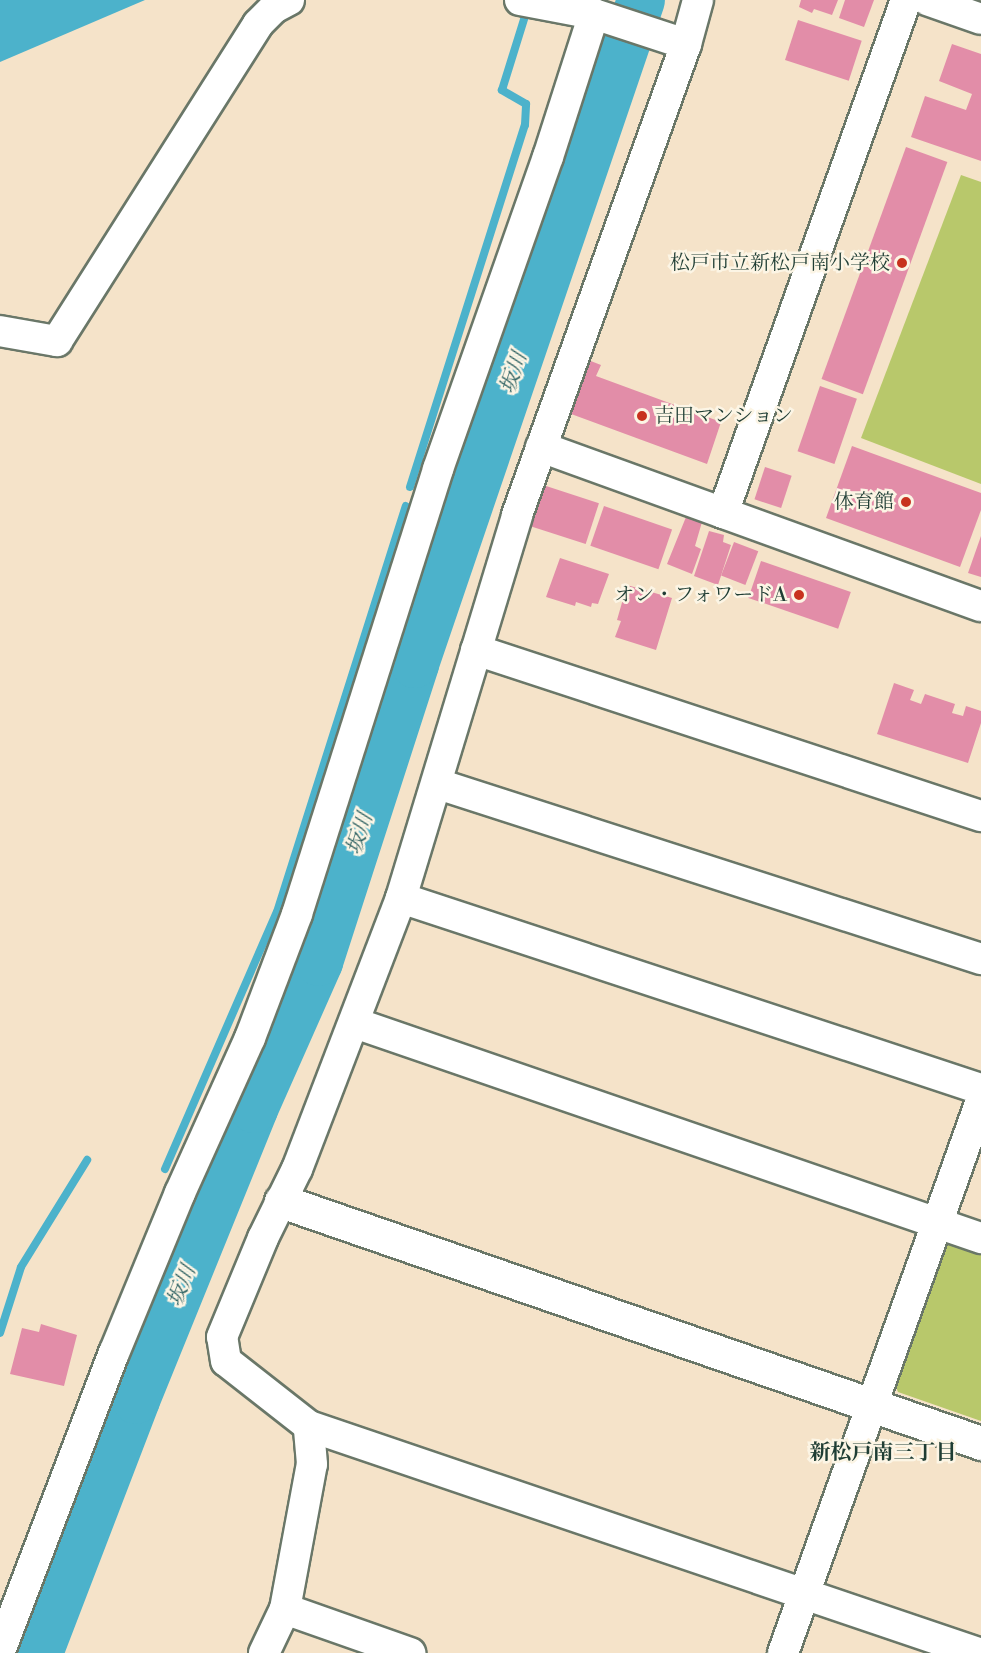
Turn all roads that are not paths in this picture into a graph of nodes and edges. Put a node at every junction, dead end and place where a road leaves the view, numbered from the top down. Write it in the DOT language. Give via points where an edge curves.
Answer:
graph roads {
  1 [pos="520,0"];
  2 [pos="698,0"];
  3 [pos="906,0"];
  4 [pos="927,0"];
  5 [pos="277,3"];
  6 [pos="598,15"];
  7 [pos="981,19"];
  8 [pos="679,42"];
  9 [pos="0,331"];
  10 [pos="541,447"];
  11 [pos="723,513"];
  12 [pos="981,606"];
  13 [pos="476,650"];
  14 [pos="438,784"];
  15 [pos="981,816"];
  16 [pos="401,898"];
  17 [pos="981,959"];
  18 [pos="355,1023"];
  19 [pos="981,1089"];
  20 [pos="981,1101"];
  21 [pos="281,1202"];
  22 [pos="938,1223"];
  23 [pos="981,1238"];
  24 [pos="873,1406"];
  25 [pos="309,1426"];
  26 [pos="981,1443"];
  27 [pos="804,1594"];
  28 [pos="285,1609"];
  29 [pos="0,1651"];
  30 [pos="264,1653"];
  31 [pos="410,1653"];
  32 [pos="783,1653"];
  33 [pos="978,1653"];
  1 -- 6 [label="street"];
  2 -- 8 [label="street"];
  3 -- 11 [label="street"];
  4 -- 7 [label="street"];
  5 -- 9 [label="street" via="258,24 57,341"];
  6 -- 8 [label="street"];
  6 -- 29 [label="street" via="438,470 297,914 250,1038 114,1353"];
  8 -- 10 [label="street"];
  10 -- 11 [label="street"];
  10 -- 13 [label="street"];
  11 -- 12 [label="street"];
  13 -- 14 [label="street"];
  13 -- 15 [label="street"];
  14 -- 16 [label="street"];
  14 -- 17 [label="street"];
  16 -- 18 [label="street"];
  16 -- 19 [label="street"];
  18 -- 21 [label="street"];
  18 -- 22 [label="street"];
  20 -- 22 [label="street"];
  21 -- 24 [label="street"];
  21 -- 25 [label="street" via="222,1337 226,1361"];
  22 -- 23 [label="street"];
  22 -- 24 [label="street"];
  24 -- 26 [label="street"];
  24 -- 27 [label="street"];
  25 -- 27 [label="street"];
  25 -- 28 [label="street" via="312,1464"];
  27 -- 32 [label="street"];
  27 -- 33 [label="street"];
  28 -- 30 [label="street"];
  28 -- 31 [label="street"];
}
